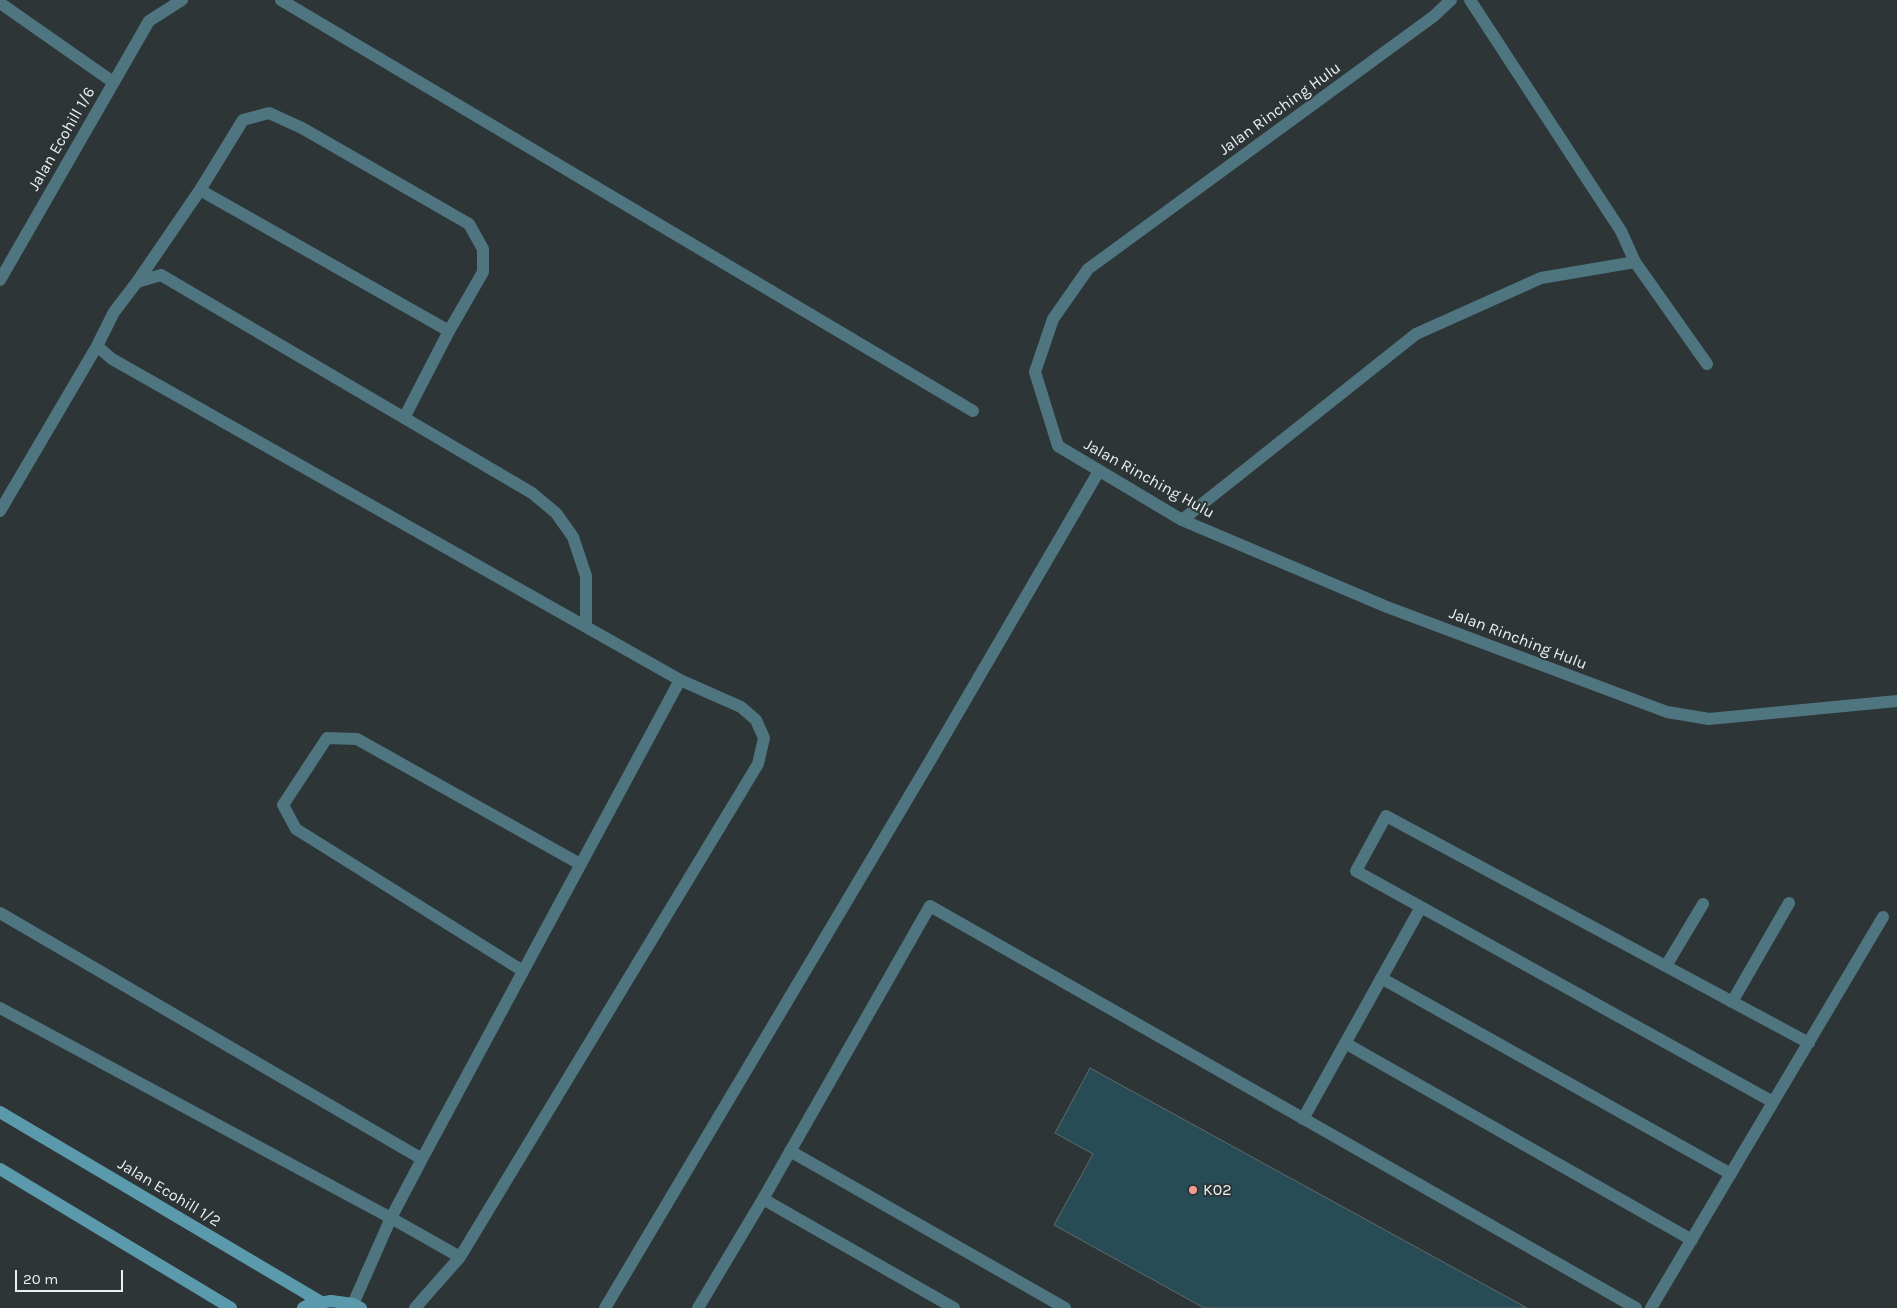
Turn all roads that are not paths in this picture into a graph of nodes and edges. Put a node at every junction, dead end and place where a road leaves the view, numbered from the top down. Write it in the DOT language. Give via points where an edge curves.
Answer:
graph roads {
  1 [pos="182,0"];
  2 [pos="282,0"];
  3 [pos="1451,0"];
  4 [pos="1470,0"];
  5 [pos="0,3"];
  6 [pos="113,82"];
  7 [pos="200,190"];
  8 [pos="1635,262"];
  9 [pos="0,280"];
  10 [pos="136,282"];
  11 [pos="449,331"];
  12 [pos="96,346"];
  13 [pos="1707,364"];
  14 [pos="973,411"];
  15 [pos="404,418"];
  16 [pos="1099,471"];
  17 [pos="0,511"];
  18 [pos="1182,520"];
  19 [pos="586,626"];
  20 [pos="680,680"];
  21 [pos="1897,701"];
  22 [pos="580,864"];
  23 [pos="1789,903"];
  24 [pos="1703,904"];
  25 [pos="1421,907"];
  26 [pos="0,913"];
  27 [pos="1883,917"];
  28 [pos="1666,966"];
  29 [pos="523,971"];
  30 [pos="1381,978"];
  31 [pos="1732,1002"];
  32 [pos="0,1008"];
  33 [pos="1345,1043"];
  34 [pos="1809,1043"];
  35 [pos="1773,1102"];
  36 [pos="0,1112"];
  37 [pos="1303,1119"];
  38 [pos="790,1151"];
  39 [pos="422,1159"];
  40 [pos="0,1169"];
  41 [pos="1731,1174"];
  42 [pos="763,1199"];
  43 [pos="391,1218"];
  44 [pos="1692,1240"];
  45 [pos="460,1257"];
  46 [pos="321,1302"];
  47 [pos="357,1306"];
  48 [pos="231,1308"];
  49 [pos="303,1308"];
  50 [pos="415,1308"];
  51 [pos="605,1308"];
  52 [pos="698,1308"];
  53 [pos="954,1308"];
  54 [pos="1065,1308"];
  55 [pos="1636,1308"];
  56 [pos="1651,1308"];
  1 -- 6 [label="street" via="149,21"];
  2 -- 14 [label="street"];
  3 -- 16 [label="street, Jalan Rinching Hulu" via="1434,16 1088,269 1053,319 1035,372 1058,446"];
  4 -- 8 [label="street" via="1621,231"];
  5 -- 6 [label="street, Jalan Ecohill 1/6"];
  6 -- 9 [label="street, Jalan Ecohill 1/6"];
  7 -- 10 [label="street"];
  7 -- 11 [label="street"];
  7 -- 11 [label="street" via="244,120 269,113 302,128 469,224 483,249 483,272"];
  8 -- 13 [label="street"];
  8 -- 18 [label="street" via="1540,278 1416,334"];
  10 -- 12 [label="street" via="114,312"];
  10 -- 15 [label="street" via="160,276"];
  11 -- 15 [label="street"];
  12 -- 17 [label="street"];
  12 -- 19 [label="street" via="112,359"];
  15 -- 19 [label="street" via="532,493 556,513 573,537 586,576"];
  16 -- 18 [label="street, Jalan Rinching Hulu"];
  16 -- 51 [label="street"];
  18 -- 21 [label="street, Jalan Rinching Hulu" via="1387,607 1667,712 1709,719"];
  19 -- 20 [label="street"];
  20 -- 22 [label="street"];
  20 -- 45 [label="street" via="741,707 756,720 764,738 758,764"];
  22 -- 29 [label="street"];
  22 -- 29 [label="street" via="357,739 327,738 283,805 296,829"];
  23 -- 31 [label="street"];
  24 -- 28 [label="street"];
  25 -- 28 [label="street" via="1356,871 1386,816"];
  25 -- 30 [label="street"];
  25 -- 35 [label="street"];
  26 -- 39 [label="street"];
  27 -- 34 [label="street"];
  28 -- 31 [label="street"];
  29 -- 39 [label="street"];
  30 -- 33 [label="street"];
  30 -- 41 [label="street"];
  31 -- 34 [label="street"];
  32 -- 43 [label="street"];
  33 -- 37 [label="street"];
  33 -- 44 [label="street"];
  34 -- 35 [label="street"];
  35 -- 41 [label="street"];
  36 -- 46 [label="street, Jalan Ecohill 1/2"];
  37 -- 38 [label="street" via="930,906"];
  37 -- 55 [label="street"];
  38 -- 42 [label="street"];
  38 -- 54 [label="street"];
  39 -- 43 [label="street"];
  40 -- 48 [label="street"];
  41 -- 44 [label="street"];
  42 -- 52 [label="street"];
  42 -- 53 [label="street"];
  43 -- 45 [label="street"];
  43 -- 47 [label="street"];
  44 -- 56 [label="street"];
  45 -- 50 [label="street"];
  46 -- 47 [label="street"];
  46 -- 49 [label="street"];
}
